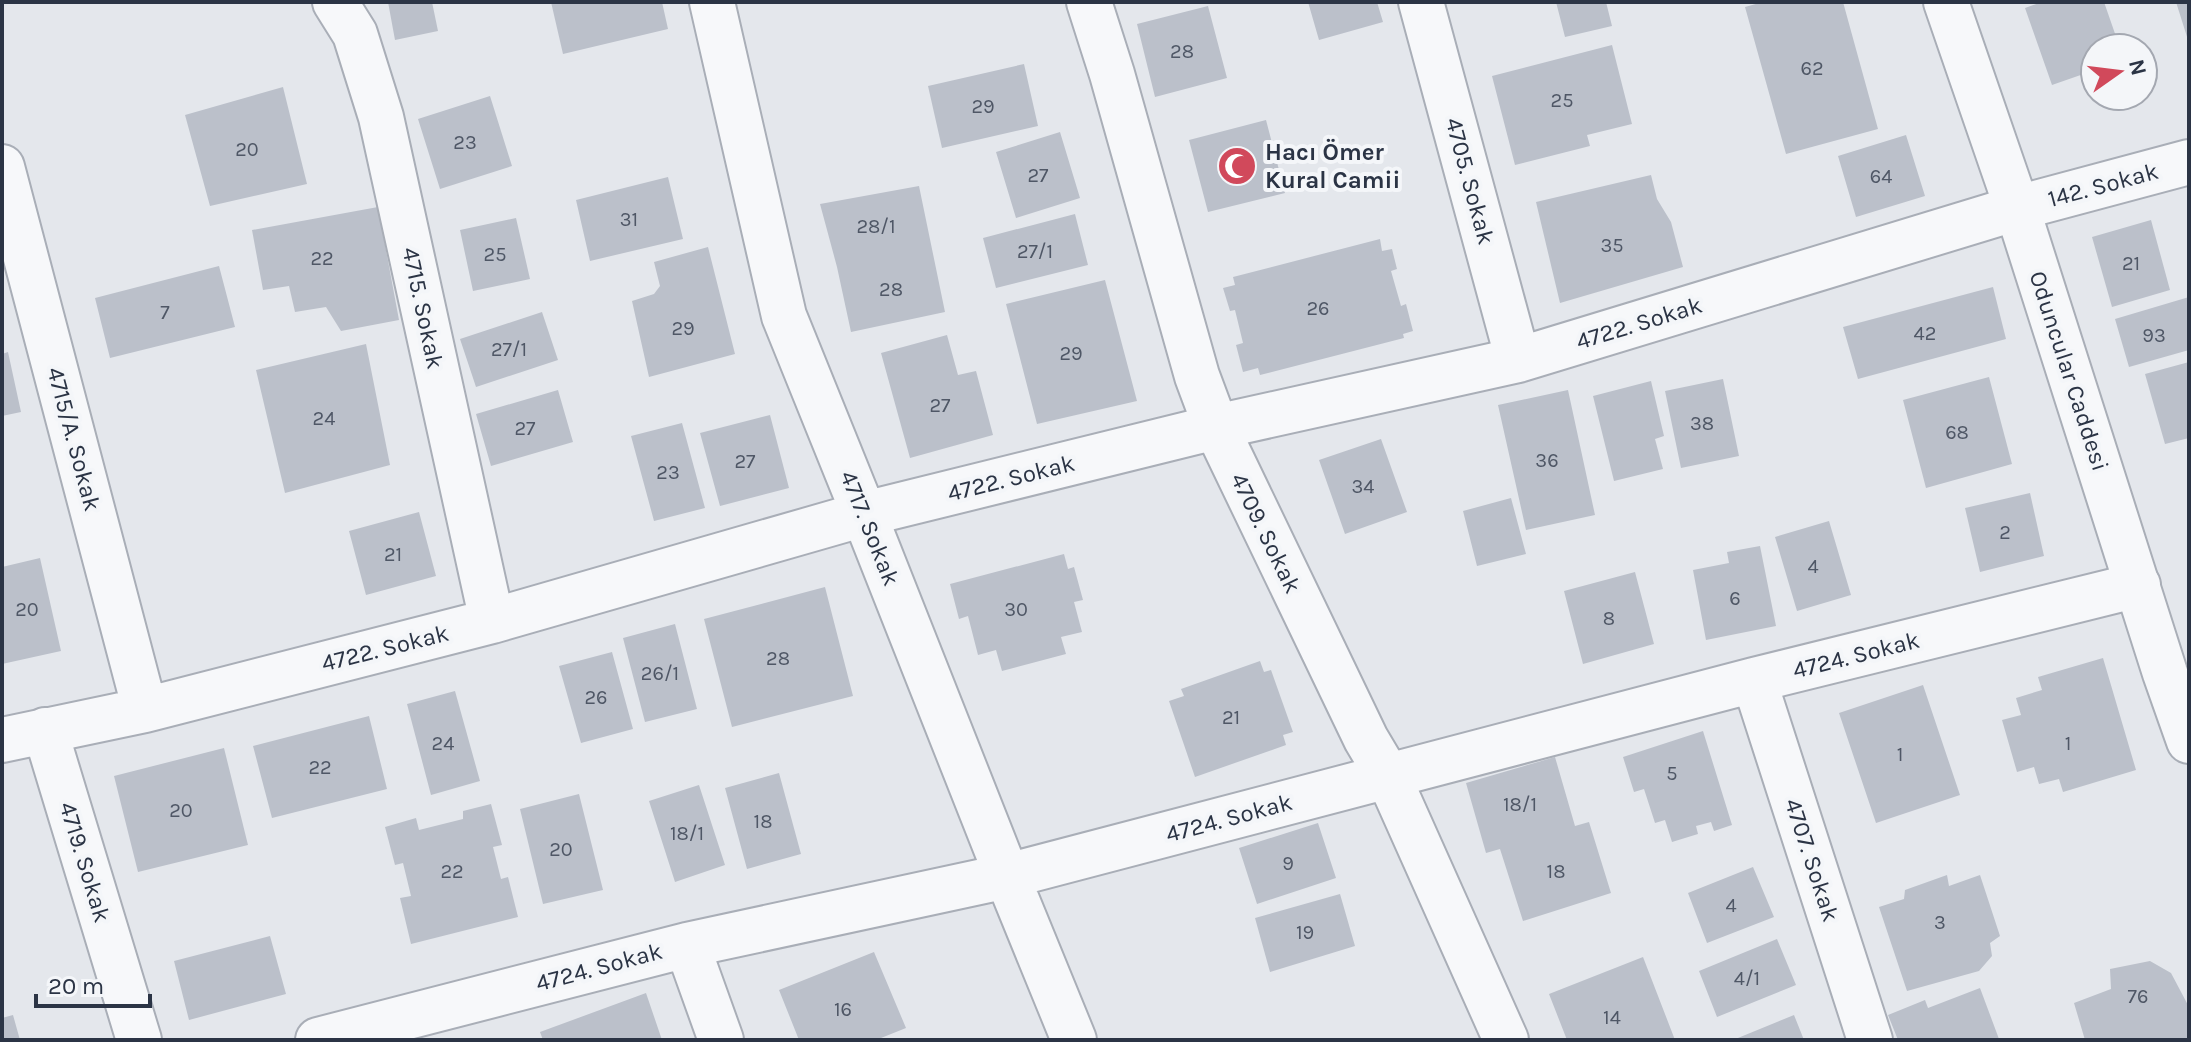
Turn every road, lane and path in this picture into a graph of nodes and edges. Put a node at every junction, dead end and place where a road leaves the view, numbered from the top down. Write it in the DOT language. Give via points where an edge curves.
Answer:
graph roads {
  1 [pos="335,2"];
  2 [pos="712,2"];
  3 [pos="1089,2"];
  4 [pos="1421,2"];
  5 [pos="1946,2"];
  6 [pos="2189,162"];
  7 [pos="2,167"];
  8 [pos="2017,208"];
  9 [pos="1518,360"];
  10 [pos="1216,427"];
  11 [pos="864,514"];
  12 [pos="2138,585"];
  13 [pos="492,621"];
  14 [pos="2177,669"];
  15 [pos="1754,680"];
  16 [pos="145,710"];
  17 [pos="45,730"];
  18 [pos="2,740"];
  19 [pos="2189,741"];
  20 [pos="1388,776"];
  21 [pos="1007,876"];
  22 [pos="687,945"];
  23 [pos="139,1040"];
  24 [pos="318,1040"];
  25 [pos="721,1040"];
  26 [pos="1074,1040"];
  27 [pos="1506,1040"];
  28 [pos="1870,1040"];
  1 -- 13 [label="street, 4715. Sokak" via="355,34 381,117"];
  2 -- 11 [label="street, 4717. Sokak" via="784,316"];
  3 -- 10 [label="street, 4709. Sokak"];
  4 -- 9 [label="street, 4705. Sokak"];
  5 -- 8 [label="street, Oduncular Caddesi"];
  6 -- 8 [label="street, 142. Sokak"];
  7 -- 16 [label="street, 4715/A. Sokak"];
  8 -- 9 [label="street, 4722. Sokak"];
  8 -- 12 [label="street, Oduncular Caddesi"];
  9 -- 10 [label="street, 4722. Sokak"];
  10 -- 11 [label="street, 4722. Sokak"];
  10 -- 20 [label="street, 4709. Sokak"];
  11 -- 13 [label="street, 4722. Sokak"];
  11 -- 21 [label="street, 4717. Sokak"];
  12 -- 14 [label="street, Oduncular Caddesi"];
  12 -- 15 [label="street, 4724. Sokak"];
  13 -- 16 [label="street, 4722. Sokak"];
  14 -- 19 [label="street, Oduncular Caddesi"];
  15 -- 20 [label="street, 4724. Sokak"];
  15 -- 28 [label="street, 4707. Sokak"];
  16 -- 17 [label="street, 4722. Sokak"];
  17 -- 18 [label="street, 4722. Sokak"];
  17 -- 23 [label="street, 4719. Sokak"];
  20 -- 21 [label="street, 4724. Sokak"];
  20 -- 27 [label="street, 4709. Sokak"];
  21 -- 22 [label="street, 4724. Sokak"];
  21 -- 26 [label="street, 4717. Sokak"];
  22 -- 24 [label="street, 4724. Sokak"];
  22 -- 25 [label="street"];
}
